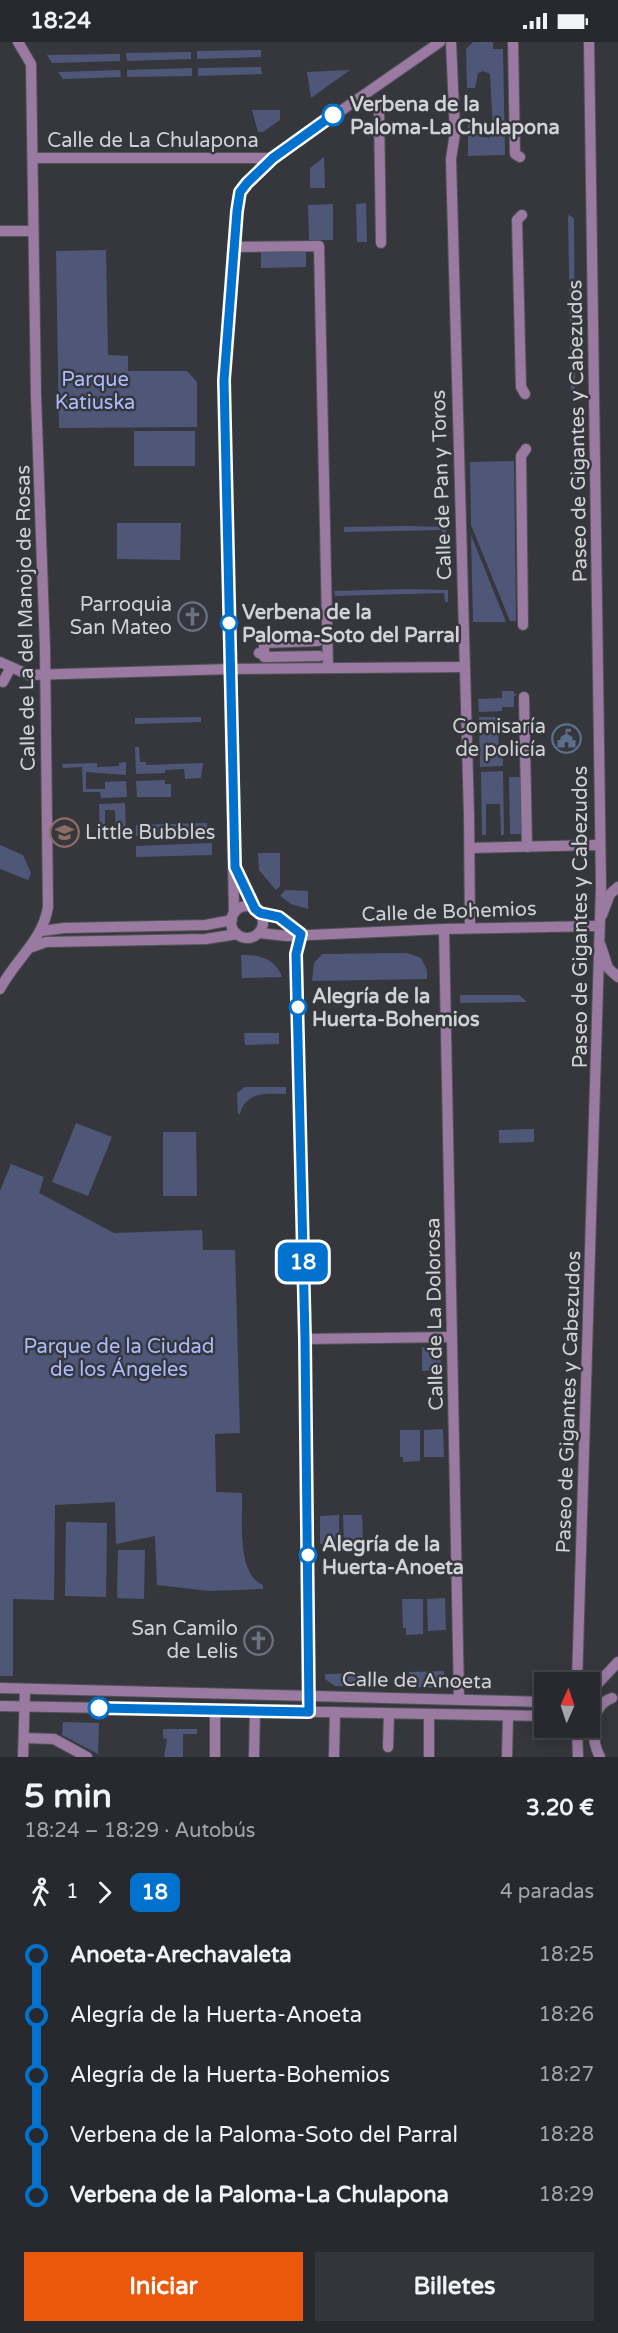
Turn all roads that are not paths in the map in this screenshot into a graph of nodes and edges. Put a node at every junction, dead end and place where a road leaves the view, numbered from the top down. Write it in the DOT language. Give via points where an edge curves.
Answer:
graph roads {
  1 [pos="18,42"];
  2 [pos="440,42"];
  3 [pos="451,42"];
  4 [pos="513,42"];
  5 [pos="589,42"];
  6 [pos="379,110"];
  7 [pos="520,157"];
  8 [pos="34,158"];
  9 [pos="273,158"];
  10 [pos="522,215"];
  11 [pos="0,231"];
  12 [pos="33,231"];
  13 [pos="381,243"];
  14 [pos="233,246"];
  15 [pos="525,394"];
  16 [pos="526,449"];
  17 [pos="523,625"];
  18 [pos="319,656"];
  19 [pos="5,665"];
  20 [pos="464,667"];
  21 [pos="328,668"];
  22 [pos="231,669"];
  23 [pos="45,675"];
  24 [pos="3,682"];
  25 [pos="524,697"];
  26 [pos="599,845"];
  27 [pos="526,847"];
  28 [pos="470,848"];
  29 [pos="235,867"];
  30 [pos="618,887"];
  31 [pos="258,911"];
  32 [pos="233,917"];
  33 [pos="470,928"];
  34 [pos="444,929"];
  35 [pos="597,930"];
  36 [pos="42,931"];
  37 [pos="259,933"];
  38 [pos="237,934"];
  39 [pos="301,934"];
  40 [pos="28,948"];
  41 [pos="4,971"];
  42 [pos="618,977"];
  43 [pos="0,989"];
  44 [pos="452,1337"];
  45 [pos="305,1339"];
  46 [pos="618,1662"];
  47 [pos="577,1672"];
  48 [pos="600,1681"];
  49 [pos="0,1688"];
  50 [pos="25,1689"];
  51 [pos="309,1696"];
  52 [pos="612,1698"];
  53 [pos="459,1699"];
  54 [pos="534,1702"];
  55 [pos="0,1706"];
  56 [pos="25,1707"];
  57 [pos="216,1711"];
  58 [pos="255,1711"];
  59 [pos="309,1712"];
  60 [pos="335,1712"];
  61 [pos="389,1714"];
  62 [pos="429,1714"];
  63 [pos="508,1716"];
  64 [pos="534,1716"];
  65 [pos="24,1738"];
  66 [pos="577,1738"];
  67 [pos="388,1747"];
  68 [pos="23,1757"];
  69 [pos="87,1757"];
  70 [pos="215,1757"];
  71 [pos="254,1757"];
  72 [pos="334,1757"];
  73 [pos="429,1757"];
  74 [pos="507,1757"];
  75 [pos="578,1757"];
  76 [pos="600,1757"];
  1 -- 8 [label="street, Calle de La del Manojo de Rosas" via="31,64"];
  2 -- 9 [label="street"];
  3 -- 20 [label="street, Calle de Pan y Toros"];
  4 -- 7 [label="street" via="515,154"];
  5 -- 26 [label="street, Paseo de Gigantes y Cabezudos"];
  6 -- 13 [label="street"];
  8 -- 9 [label="street, Calle de La Chulapona"];
  8 -- 12 [label="street, Calle de La del Manojo de Rosas"];
  9 -- 14 [label="street" via="240,192"];
  10 -- 15 [label="street" via="517,220 517,232 521,387"];
  11 -- 12 [label="street"];
  12 -- 23 [label="street, Calle de La del Manojo de Rosas"];
  14 -- 21 [label="street" via="320,246 329,547"];
  14 -- 22 [label="street" via="224,380"];
  16 -- 17 [label="street" via="521,456"];
  18 -- 18 [label="street" via="263,656 264,643 318,640"];
  19 -- 23 [label="street" via="29,675"];
  19 -- 24 [label="street"];
  20 -- 21 [label="street"];
  20 -- 28 [label="street, Calle de Pan y Toros"];
  21 -- 22 [label="street"];
  22 -- 23 [label="street"];
  22 -- 29 [label="street"];
  23 -- 36 [label="street, Calle de La del Manojo de Rosas" via="48,907"];
  25 -- 27 [label="street"];
  26 -- 27 [label="street"];
  26 -- 35 [label="street, Paseo de Gigantes y Cabezudos"];
  27 -- 28 [label="street"];
  28 -- 33 [label="street, Calle de Pan y Toros"];
  29 -- 31 [label="street"];
  29 -- 32 [label="street"];
  30 -- 35 [label="street" via="610,894"];
  31 -- 32 [label="street" via="243,907"];
  31 -- 37 [label="street" via="263,924"];
  31 -- 39 [label="street" via="279,917"];
  32 -- 36 [label="street" via="206,926"];
  32 -- 38 [label="street"];
  33 -- 34 [label="street, Calle de Bohemios"];
  33 -- 35 [label="street, Calle de Bohemios"];
  34 -- 39 [label="street, Calle de Bohemios"];
  34 -- 44 [label="street, Calle de La Dolorosa"];
  35 -- 42 [label="street" via="608,968"];
  35 -- 47 [label="street, Paseo de Gigantes y Cabezudos" via="599,995"];
  36 -- 40 [label="street, Calle de La del Manojo de Rosas"];
  37 -- 38 [label="street" via="249,938"];
  37 -- 39 [label="street, Calle de Bohemios"];
  38 -- 40 [label="street" via="206,939 46,942"];
  39 -- 45 [label="street" via="296,954"];
  40 -- 41 [label="street, Calle de La del Manojo de Rosas"];
  41 -- 43 [label="street, Calle de La del Manojo de Rosas"];
  44 -- 45 [label="street"];
  44 -- 53 [label="street, Calle de La Dolorosa"];
  45 -- 51 [label="street"];
  46 -- 48 [label="street"];
  49 -- 50 [label="street, Calle de Anoeta"];
  50 -- 51 [label="street, Calle de Anoeta"];
  50 -- 56 [label="street"];
  51 -- 53 [label="street, Calle de Anoeta"];
  51 -- 59 [label="street"];
  52 -- 76 [label="street" via="598,1708 595,1720 594,1745"];
  53 -- 54 [label="street, Calle de Anoeta"];
  55 -- 56 [label="street, Calle de Anoeta"];
  56 -- 57 [label="street, Calle de Anoeta"];
  56 -- 65 [label="street"];
  57 -- 58 [label="street, Calle de Anoeta"];
  57 -- 70 [label="street"];
  58 -- 59 [label="street, Calle de Anoeta"];
  58 -- 71 [label="street"];
  59 -- 60 [label="street, Calle de Anoeta"];
  60 -- 61 [label="street, Calle de Anoeta"];
  60 -- 72 [label="street"];
  61 -- 62 [label="street, Calle de Anoeta"];
  61 -- 67 [label="street, Calle de Anoeta"];
  62 -- 63 [label="street, Calle de Anoeta"];
  62 -- 73 [label="street"];
  63 -- 64 [label="street, Calle de Anoeta"];
  63 -- 74 [label="street"];
  65 -- 68 [label="street"];
  65 -- 69 [label="street" via="54,1739"];
  66 -- 75 [label="street"];
}
